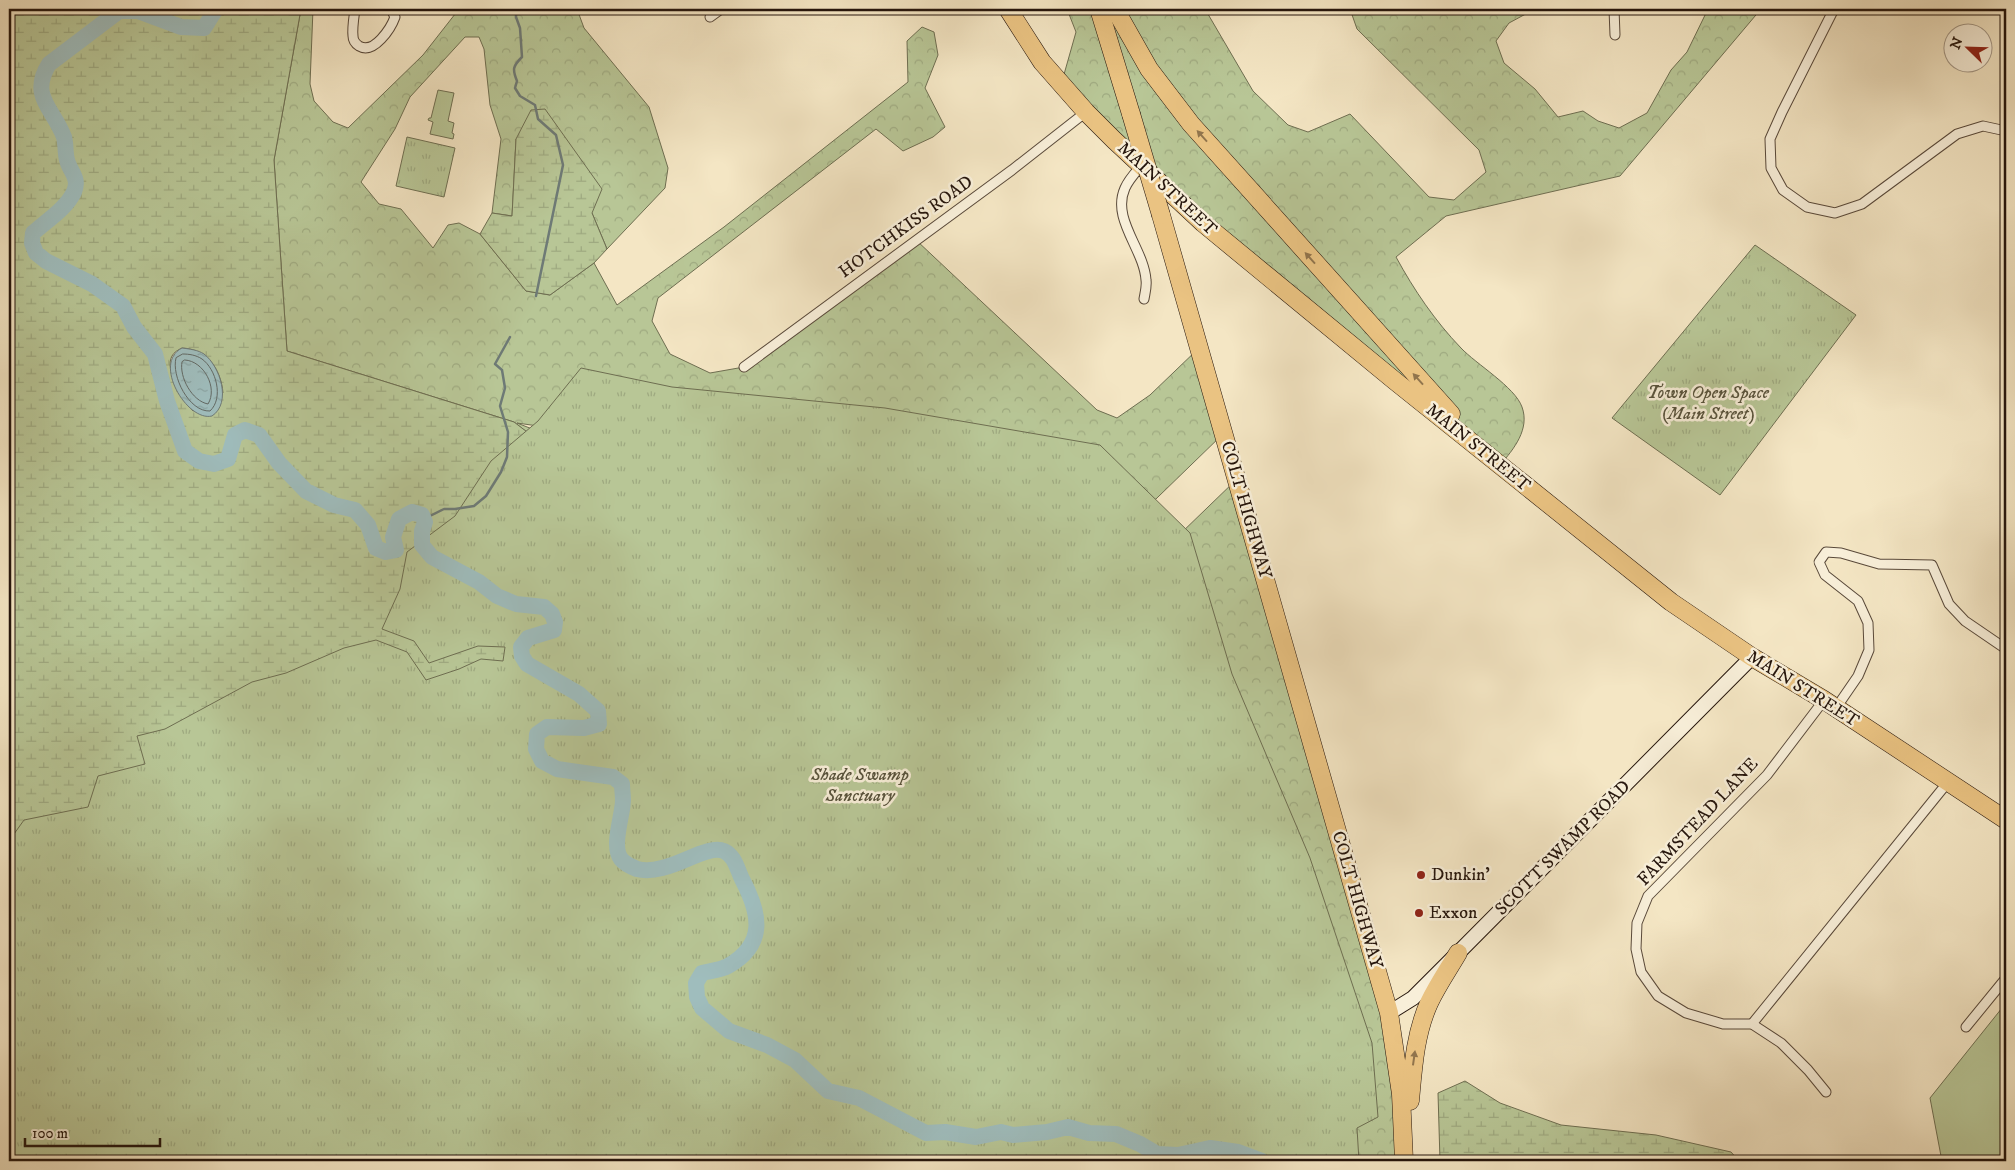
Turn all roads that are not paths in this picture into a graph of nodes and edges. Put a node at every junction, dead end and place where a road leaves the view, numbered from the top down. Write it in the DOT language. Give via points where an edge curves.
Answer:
graph roads {
  1 [pos="355,9"];
  2 [pos="391,9"];
  3 [pos="721,9"];
  4 [pos="1008,9"];
  5 [pos="1099,9"];
  6 [pos="1115,9"];
  7 [pos="1614,9"];
  8 [pos="1834,9"];
  9 [pos="710,17"];
  10 [pos="1615,35"];
  11 [pos="1086,112"];
  12 [pos="2006,131"];
  13 [pos="1141,166"];
  14 [pos="1144,299"];
  15 [pos="744,367"];
  16 [pos="1500,465"];
  17 [pos="2006,648"];
  18 [pos="1752,657"];
  19 [pos="1830,704"];
  20 [pos="1948,782"];
  21 [pos="2006,820"];
  22 [pos="1458,954"];
  23 [pos="2006,978"];
  24 [pos="1389,1013"];
  25 [pos="1752,1024"];
  26 [pos="1966,1027"];
  27 [pos="1826,1092"];
  28 [pos="1404,1160"];
  1 -- 2 [label="street" via="353,37 356,44 368,48 392,24 395,17"];
  3 -- 9 [label="street"];
  4 -- 11 [label="highway, MAIN STREET" via="1042,62"];
  5 -- 24 [label="highway, COLT HIGHWAY, bridge"];
  16 -- 6 [label="highway, one-way" via="1441,404 1191,124 1149,69"];
  7 -- 10 [label="street"];
  8 -- 12 [label="street" via="1770,139 1771,168 1783,190 1807,207 1835,213 1862,204 1957,134 1983,126"];
  11 -- 13 [label="highway, MAIN STREET"];
  11 -- 15 [label="street, HOTCHKISS ROAD"];
  13 -- 14 [label="street" via="1130,179 1122,200 1126,223 1145,270"];
  13 -- 16 [label="highway, MAIN STREET" via="1242,256"];
  16 -- 18 [label="highway, MAIN STREET" via="1648,585"];
  17 -- 19 [label="street, FARMSTEAD LANE" via="1964,621 1949,604 1932,565 1879,564 1826,552 1819,562 1826,575 1858,602 1868,622 1869,650 1858,676"];
  18 -- 19 [label="highway, MAIN STREET"];
  18 -- 22 [label="main road, SCOTT SWAMP ROAD"];
  19 -- 20 [label="highway, MAIN STREET"];
  19 -- 25 [label="street, FARMSTEAD LANE" via="1648,896 1637,923 1636,949 1641,972 1658,996 1686,1013 1723,1024"];
  20 -- 21 [label="highway, MAIN STREET"];
  20 -- 25 [label="street"];
  22 -- 24 [label="main road, SCOTT SWAMP ROAD" via="1412,998"];
  28 -- 22 [label="highway, one-way" via="1417,1040 1429,1004"];
  23 -- 26 [label="street"];
  24 -- 28 [label="highway" via="1399,1075"];
  25 -- 27 [label="street" via="1781,1042"];
}
